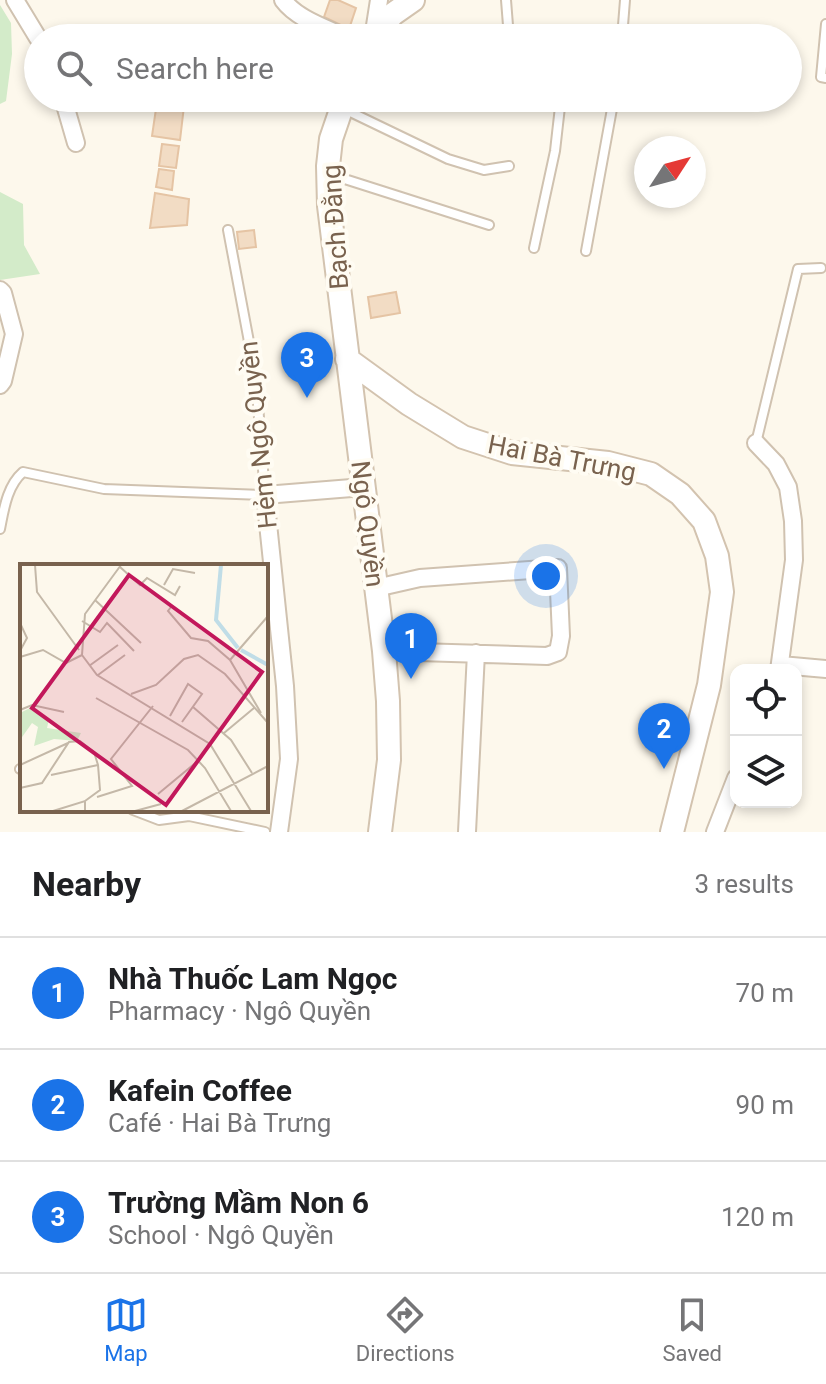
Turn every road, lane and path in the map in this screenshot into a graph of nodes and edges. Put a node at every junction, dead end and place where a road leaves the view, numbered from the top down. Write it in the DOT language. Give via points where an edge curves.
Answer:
graph roads {
  1 [pos="15,0"];
  2 [pos="283,0"];
  3 [pos="379,0"];
  4 [pos="413,0"];
  5 [pos="506,0"];
  6 [pos="625,0"];
  7 [pos="30,24"];
  8 [pos="318,24"];
  9 [pos="374,24"];
  10 [pos="383,24"];
  11 [pos="508,24"];
  12 [pos="623,24"];
  13 [pos="826,24"];
  14 [pos="826,78"];
  15 [pos="67,112"];
  16 [pos="340,112"];
  17 [pos="360,112"];
  18 [pos="559,112"];
  19 [pos="611,112"];
  20 [pos="76,143"];
  21 [pos="509,166"];
  22 [pos="328,173"];
  23 [pos="489,225"];
  24 [pos="228,230"];
  25 [pos="534,248"];
  26 [pos="586,251"];
  27 [pos="821,268"];
  28 [pos="0,290"];
  29 [pos="347,359"];
  30 [pos="0,385"];
  31 [pos="756,443"];
  32 [pos="364,487"];
  33 [pos="265,495"];
  34 [pos="0,529"];
  35 [pos="376,588"];
  36 [pos="384,651"];
  37 [pos="476,653"];
  38 [pos="781,664"];
  39 [pos="802,668"];
  40 [pos="826,669"];
  41 [pos="730,793"];
  42 [pos="138,812"];
  43 [pos="265,832"];
  44 [pos="279,832"];
  45 [pos="380,832"];
  46 [pos="467,832"];
  47 [pos="672,832"];
  48 [pos="715,832"];
  1 -- 7 [label="street"];
  2 -- 8 [label="street"];
  3 -- 9 [label="street"];
  4 -- 10 [label="street"];
  5 -- 11 [label="lane"];
  6 -- 12 [label="lane"];
  13 -- 14 [label="lane" via="821,77"];
  15 -- 20 [label="street"];
  16 -- 22 [label="street, Bạch Đằng"];
  17 -- 21 [label="lane" via="448,159 484,170"];
  18 -- 25 [label="lane"];
  19 -- 26 [label="lane"];
  22 -- 23 [label="lane"];
  22 -- 29 [label="street, Bạch Đằng"];
  24 -- 33 [label="lane, Hẻm Ngô Quyền" via="256,379"];
  27 -- 31 [label="lane" via="798,269"];
  28 -- 30 [label="street" via="14,334"];
  29 -- 32 [label="street, Ngô Quyền"];
  29 -- 47 [label="street, Hai Bà Trưng" via="463,437 512,453 608,463 651,474 680,494 704,521 717,556 722,592 709,685"];
  31 -- 38 [label="street" via="788,487 793,521 794,560"];
  32 -- 33 [label="street"];
  32 -- 35 [label="street, Ngô Quyền"];
  33 -- 34 [label="lane" via="104,489 23,472 9,494"];
  33 -- 44 [label="street, Hẻm Ngô Quyền" via="289,759"];
  35 -- 36 [label="street, Ngô Quyền"];
  35 -- 37 [label="street" via="420,578 558,568 558,652"];
  36 -- 37 [label="street"];
  36 -- 45 [label="street, Ngô Quyền" via="389,760"];
  37 -- 46 [label="street"];
  39 -- 40 [label="street"];
  41 -- 48 [label="street"];
  42 -- 43 [label="lane" via="159,820 189,816"];
}
